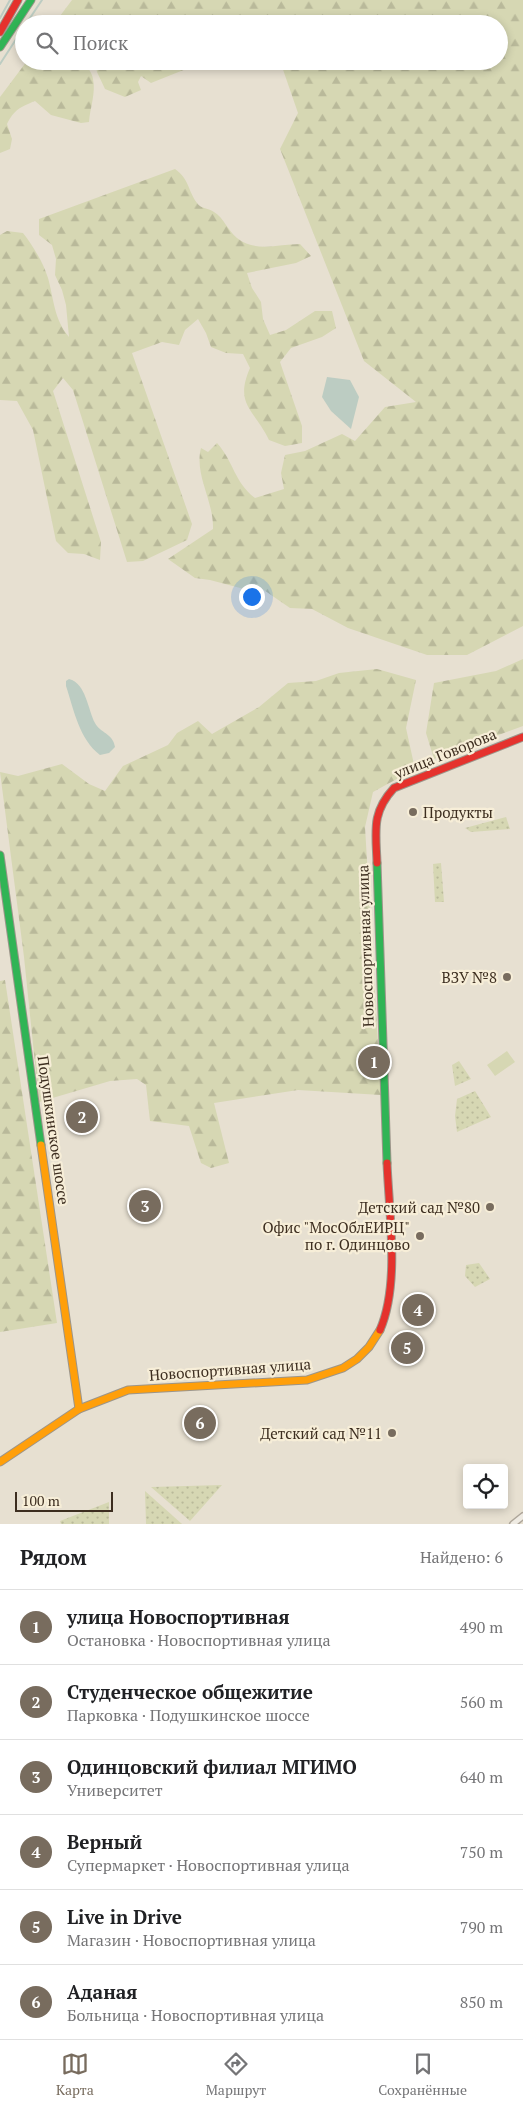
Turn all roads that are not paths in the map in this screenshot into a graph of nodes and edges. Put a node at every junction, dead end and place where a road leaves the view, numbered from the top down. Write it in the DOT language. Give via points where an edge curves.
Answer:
graph roads {
  1 [pos="18,0"];
  2 [pos="31,0"];
  3 [pos="21,15"];
  4 [pos="15,24"];
  5 [pos="0,32"];
  6 [pos="0,47"];
  7 [pos="523,737"];
  8 [pos="382,801"];
  9 [pos="0,855"];
  10 [pos="79,1409"];
  11 [pos="0,1462"];
  12 [pos="523,1516"];
  13 [pos="512,1524"];
  1 -- 5 [label="main road"];
  2 -- 3 [label="main road"];
  4 -- 6 [label="main road"];
  7 -- 8 [label="main road, улица Говорова" via="406,782 394,788"];
  8 -- 10 [label="main road, Новоспортивная улица" via="376,816 376,836 391,1280 388,1313 377,1337 349,1366 323,1377 286,1382 128,1390"];
  9 -- 10 [label="main road, Подушкинское шоссе"];
  10 -- 11 [label="main road, Новоспортивная улица"];
  12 -- 13 [label="street"];
}
